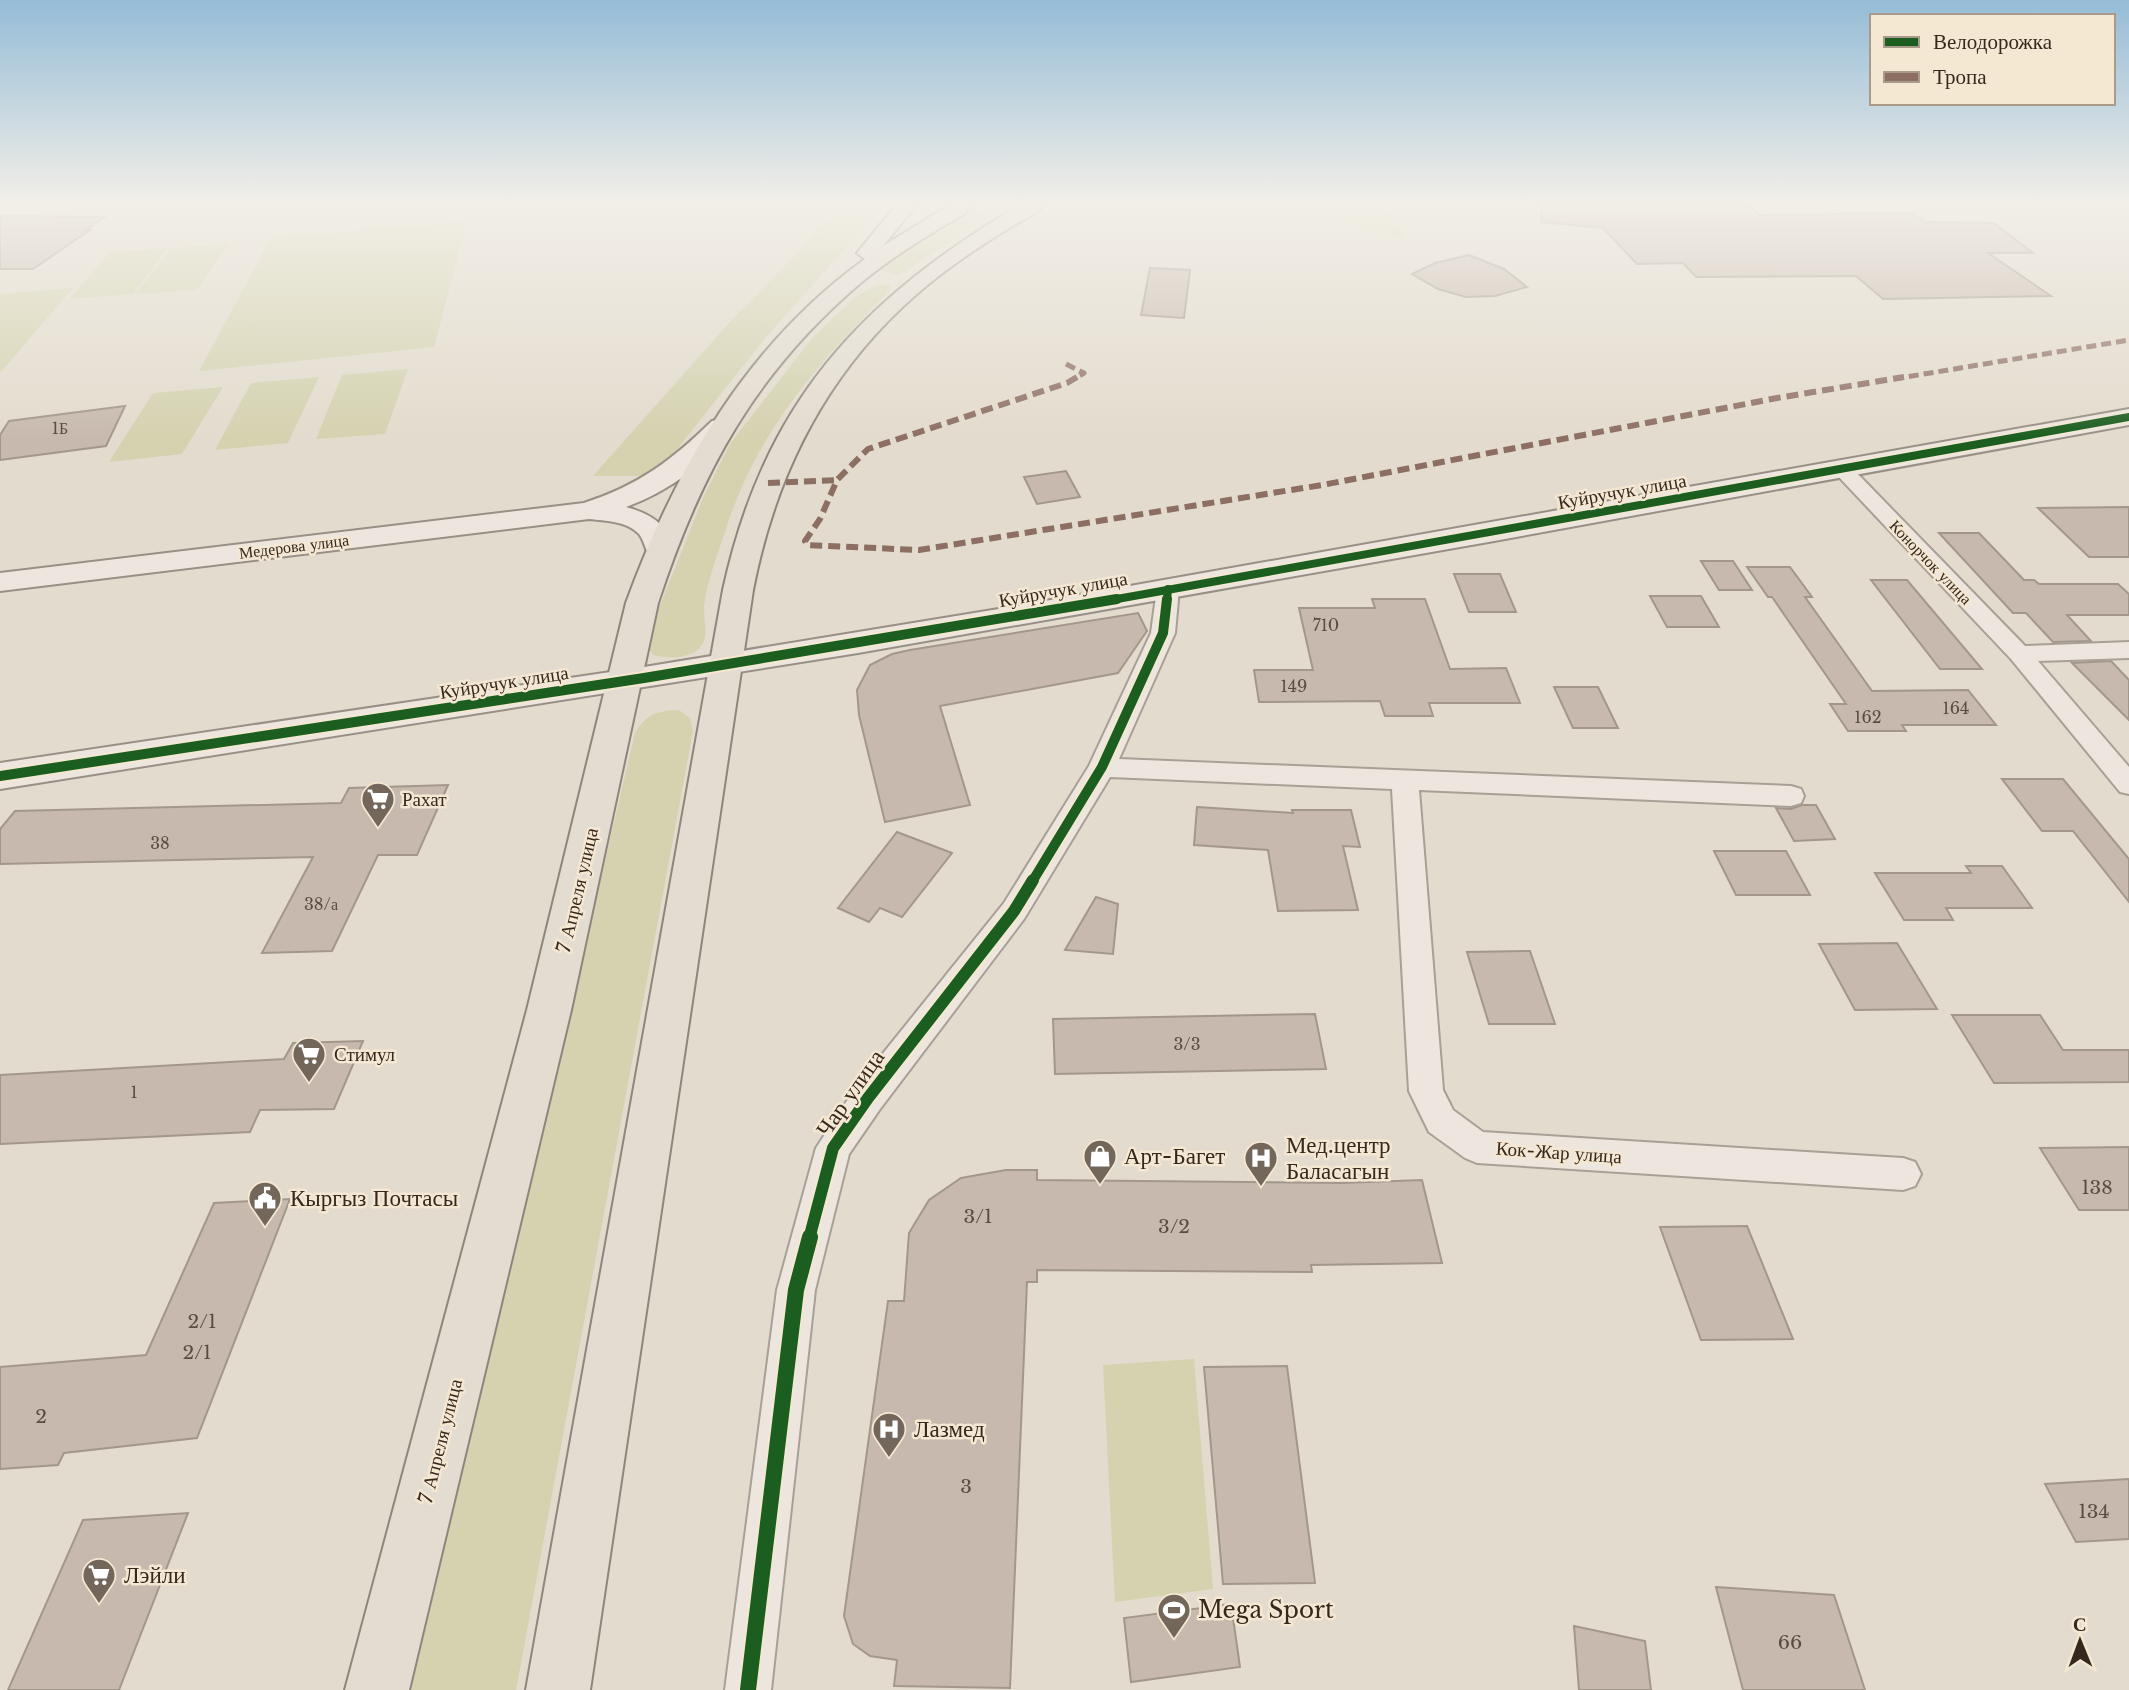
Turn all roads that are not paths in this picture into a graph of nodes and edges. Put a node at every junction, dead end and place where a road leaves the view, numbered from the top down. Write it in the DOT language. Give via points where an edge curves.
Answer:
graph roads {
  1 [pos="851,282"];
  2 [pos="906,282"];
  3 [pos="916,283"];
  4 [pos="2129,417"];
  5 [pos="721,427"];
  6 [pos="1843,470"];
  7 [pos="588,511"];
  8 [pos="660,549"];
  9 [pos="0,582"];
  10 [pos="1168,589"];
  11 [pos="2129,650"];
  12 [pos="2019,654"];
  13 [pos="727,664"];
  14 [pos="626,680"];
  15 [pos="1102,767"];
  16 [pos="0,776"];
  17 [pos="1405,780"];
  18 [pos="2129,785"];
  19 [pos="1791,796"];
  20 [pos="1903,1174"];
  21 [pos="377,1690"];
  22 [pos="558,1690"];
  23 [pos="748,1690"];
  1 -- 5 [label="main road, 7 Апреля улица" via="782,347"];
  2 -- 3 [label="main road"];
  3 -- 13 [label="main road" via="841,359 794,428 755,520"];
  4 -- 6 [label="street, Куйручук улица"];
  5 -- 7 [label="street, Медерова улица" via="663,481"];
  5 -- 8 [label="main road, 7 Апреля улица" via="679,502"];
  6 -- 10 [label="street, Куйручук улица"];
  6 -- 12 [label="street, Конорчок улица"];
  7 -- 8 [label="street, Медерова улица" via="648,524"];
  7 -- 9 [label="street, Медерова улица"];
  8 -- 14 [label="main road, 7 Апреля улица" via="642,603"];
  10 -- 13 [label="street, Куйручук улица"];
  10 -- 15 [label="street, Чар улица" via="1163,633"];
  11 -- 12 [label="street"];
  12 -- 18 [label="street, Конорчок улица"];
  13 -- 14 [label="street, Куйручук улица"];
  13 -- 22 [label="main road"];
  14 -- 16 [label="street, Куйручук улица"];
  14 -- 21 [label="main road, 7 Апреля улица" via="549,1010"];
  15 -- 17 [label="street"];
  15 -- 23 [label="street, Чар улица" via="1014,911 834,1148 796,1290"];
  17 -- 19 [label="street"];
  17 -- 20 [label="street, Кок-Жар улица" via="1426,1091 1441,1121 1478,1147"];
}
